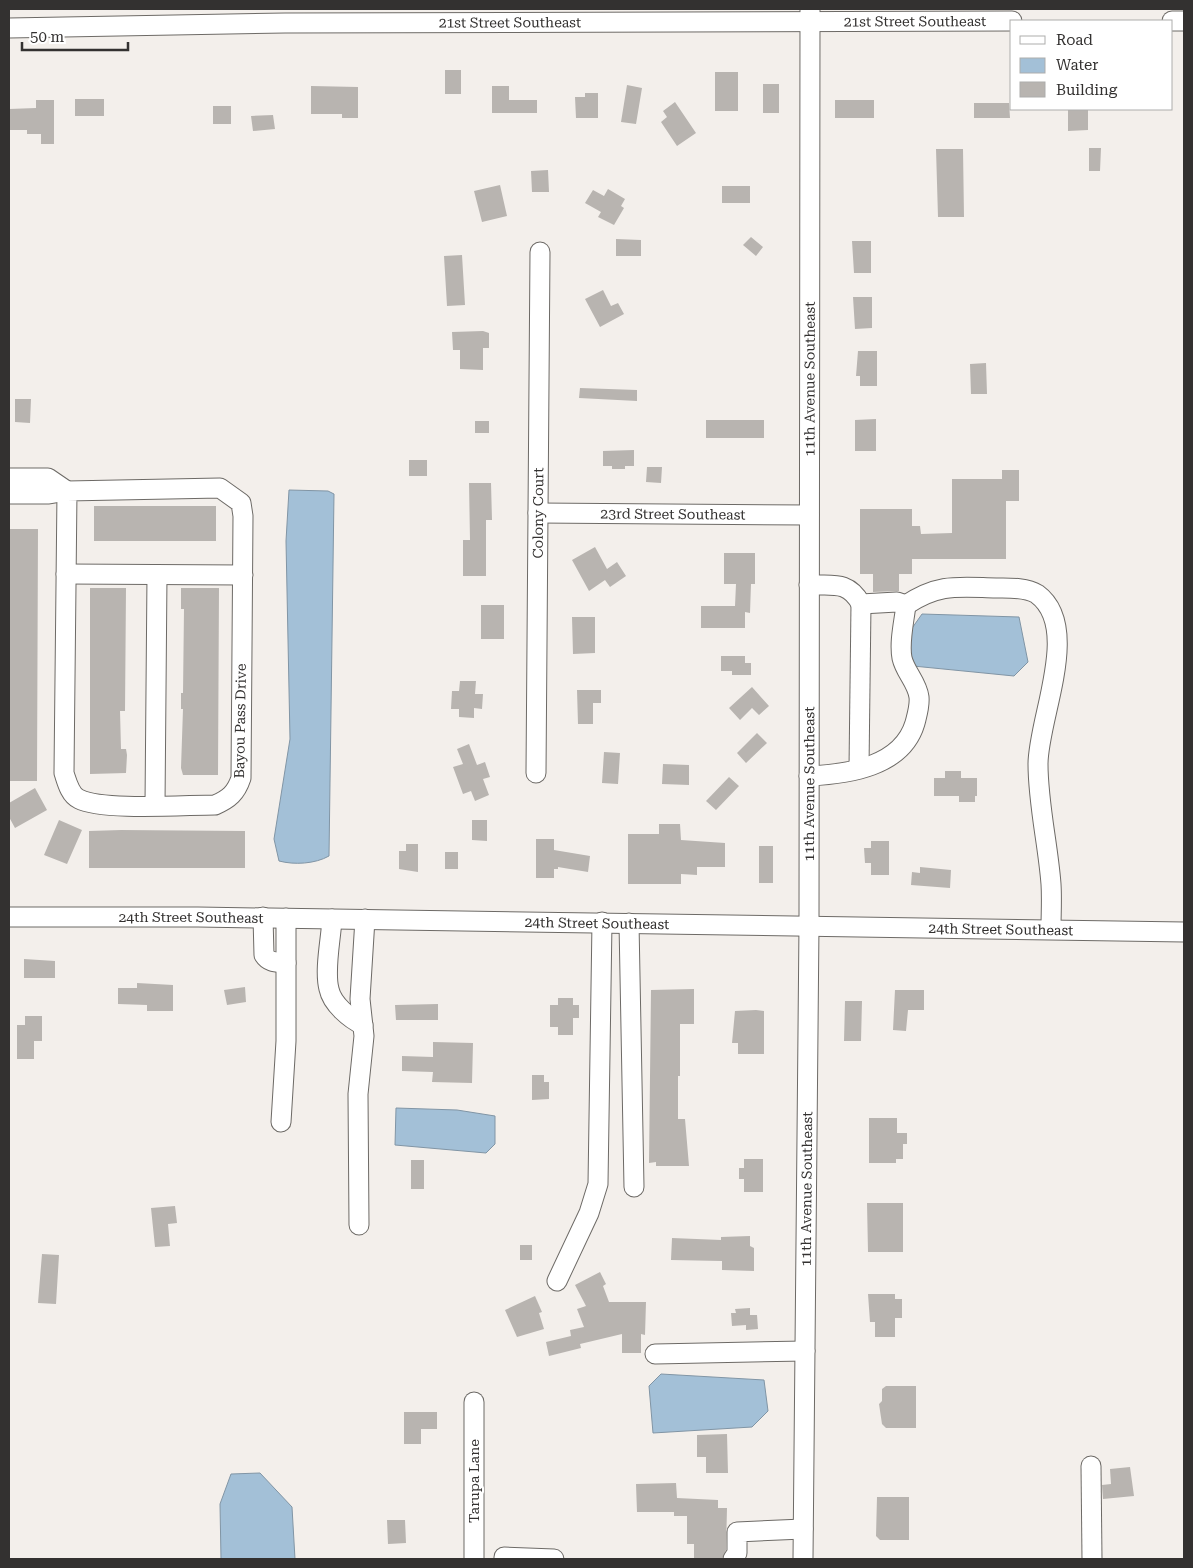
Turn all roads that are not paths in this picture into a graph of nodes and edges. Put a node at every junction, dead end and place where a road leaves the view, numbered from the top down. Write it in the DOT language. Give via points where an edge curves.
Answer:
graph roads {
  1 [pos="810,15"];
  2 [pos="1010,21"];
  3 [pos="9,28"];
  4 [pos="540,252"];
  5 [pos="9,478"];
  6 [pos="67,491"];
  7 [pos="9,494"];
  8 [pos="538,513"];
  9 [pos="809,515"];
  10 [pos="66,574"];
  11 [pos="157,574"];
  12 [pos="243,575"];
  13 [pos="809,585"];
  14 [pos="861,604"];
  15 [pos="906,605"];
  16 [pos="859,768"];
  17 [pos="536,773"];
  18 [pos="809,776"];
  19 [pos="156,805"];
  20 [pos="9,917"];
  21 [pos="262,918"];
  22 [pos="286,918"];
  23 [pos="332,918"];
  24 [pos="365,919"];
  25 [pos="602,922"];
  26 [pos="629,922"];
  27 [pos="809,925"];
  28 [pos="1051,930"];
  29 [pos="1184,932"];
  30 [pos="286,963"];
  31 [pos="363,1025"];
  32 [pos="280,1122"];
  33 [pos="634,1187"];
  34 [pos="360,1225"];
  35 [pos="557,1281"];
  36 [pos="805,1351"];
  37 [pos="655,1354"];
  38 [pos="474,1402"];
  39 [pos="1091,1466"];
  40 [pos="803,1529"];
  41 [pos="474,1559"];
  42 [pos="504,1559"];
  43 [pos="554,1559"];
  44 [pos="734,1559"];
  45 [pos="803,1559"];
  46 [pos="1092,1559"];
  1 -- 2 [label="street, 21st Street Southeast"];
  1 -- 3 [label="street, 21st Street Southeast"];
  1 -- 9 [label="street, 11th Avenue Southeast"];
  4 -- 8 [label="street, Colony Court"];
  5 -- 6 [label="street" via="48,478"];
  6 -- 7 [label="street, Bayou Pass Drive"];
  6 -- 10 [label="street, Bayou Pass Drive"];
  6 -- 12 [label="street, Bayou Pass Drive" via="220,488 241,503"];
  8 -- 9 [label="street, 23rd Street Southeast"];
  8 -- 17 [label="street, Colony Court"];
  9 -- 13 [label="street, 11th Avenue Southeast"];
  10 -- 11 [label="street"];
  10 -- 19 [label="street, Bayou Pass Drive" via="64,773 68,787 77,799 90,803 105,806"];
  11 -- 12 [label="street"];
  11 -- 19 [label="street"];
  12 -- 19 [label="street, Bayou Pass Drive" via="238,788 228,800 215,805"];
  13 -- 14 [label="street" via="843,586 854,591"];
  13 -- 18 [label="street, 11th Avenue Southeast"];
  14 -- 15 [label="street" via="897,602"];
  14 -- 16 [label="street"];
  15 -- 16 [label="street" via="902,658 919,696 912,732 903,745 872,766"];
  15 -- 28 [label="street" via="938,588 1015,588 1036,593 1057,624 1054,676 1038,758 1051,885"];
  16 -- 18 [label="street"];
  18 -- 27 [label="street, 11th Avenue Southeast"];
  20 -- 21 [label="street, 24th Street Southeast"];
  21 -- 22 [label="street, 24th Street Southeast"];
  21 -- 30 [label="street" via="264,955 267,960"];
  22 -- 23 [label="street, 24th Street Southeast"];
  22 -- 30 [label="street"];
  23 -- 24 [label="street, 24th Street Southeast"];
  23 -- 31 [label="street" via="329,990 336,1003"];
  24 -- 25 [label="street, 24th Street Southeast"];
  24 -- 31 [label="street" via="360,999"];
  25 -- 26 [label="street, 24th Street Southeast"];
  25 -- 35 [label="street" via="598,1184 589,1213"];
  26 -- 27 [label="street, 24th Street Southeast"];
  26 -- 33 [label="street"];
  27 -- 28 [label="street, 24th Street Southeast"];
  27 -- 36 [label="street, 11th Avenue Southeast"];
  28 -- 29 [label="street, 24th Street Southeast"];
  30 -- 32 [label="street" via="286,1041"];
  31 -- 34 [label="street" via="358,1094"];
  36 -- 37 [label="street"];
  36 -- 40 [label="street, 11th Avenue Southeast"];
  38 -- 41 [label="street, Tarupa Lane"];
  39 -- 46 [label="street"];
  40 -- 44 [label="street" via="737,1532"];
  40 -- 45 [label="street, 11th Avenue Southeast"];
  42 -- 43 [label="street"];
}
